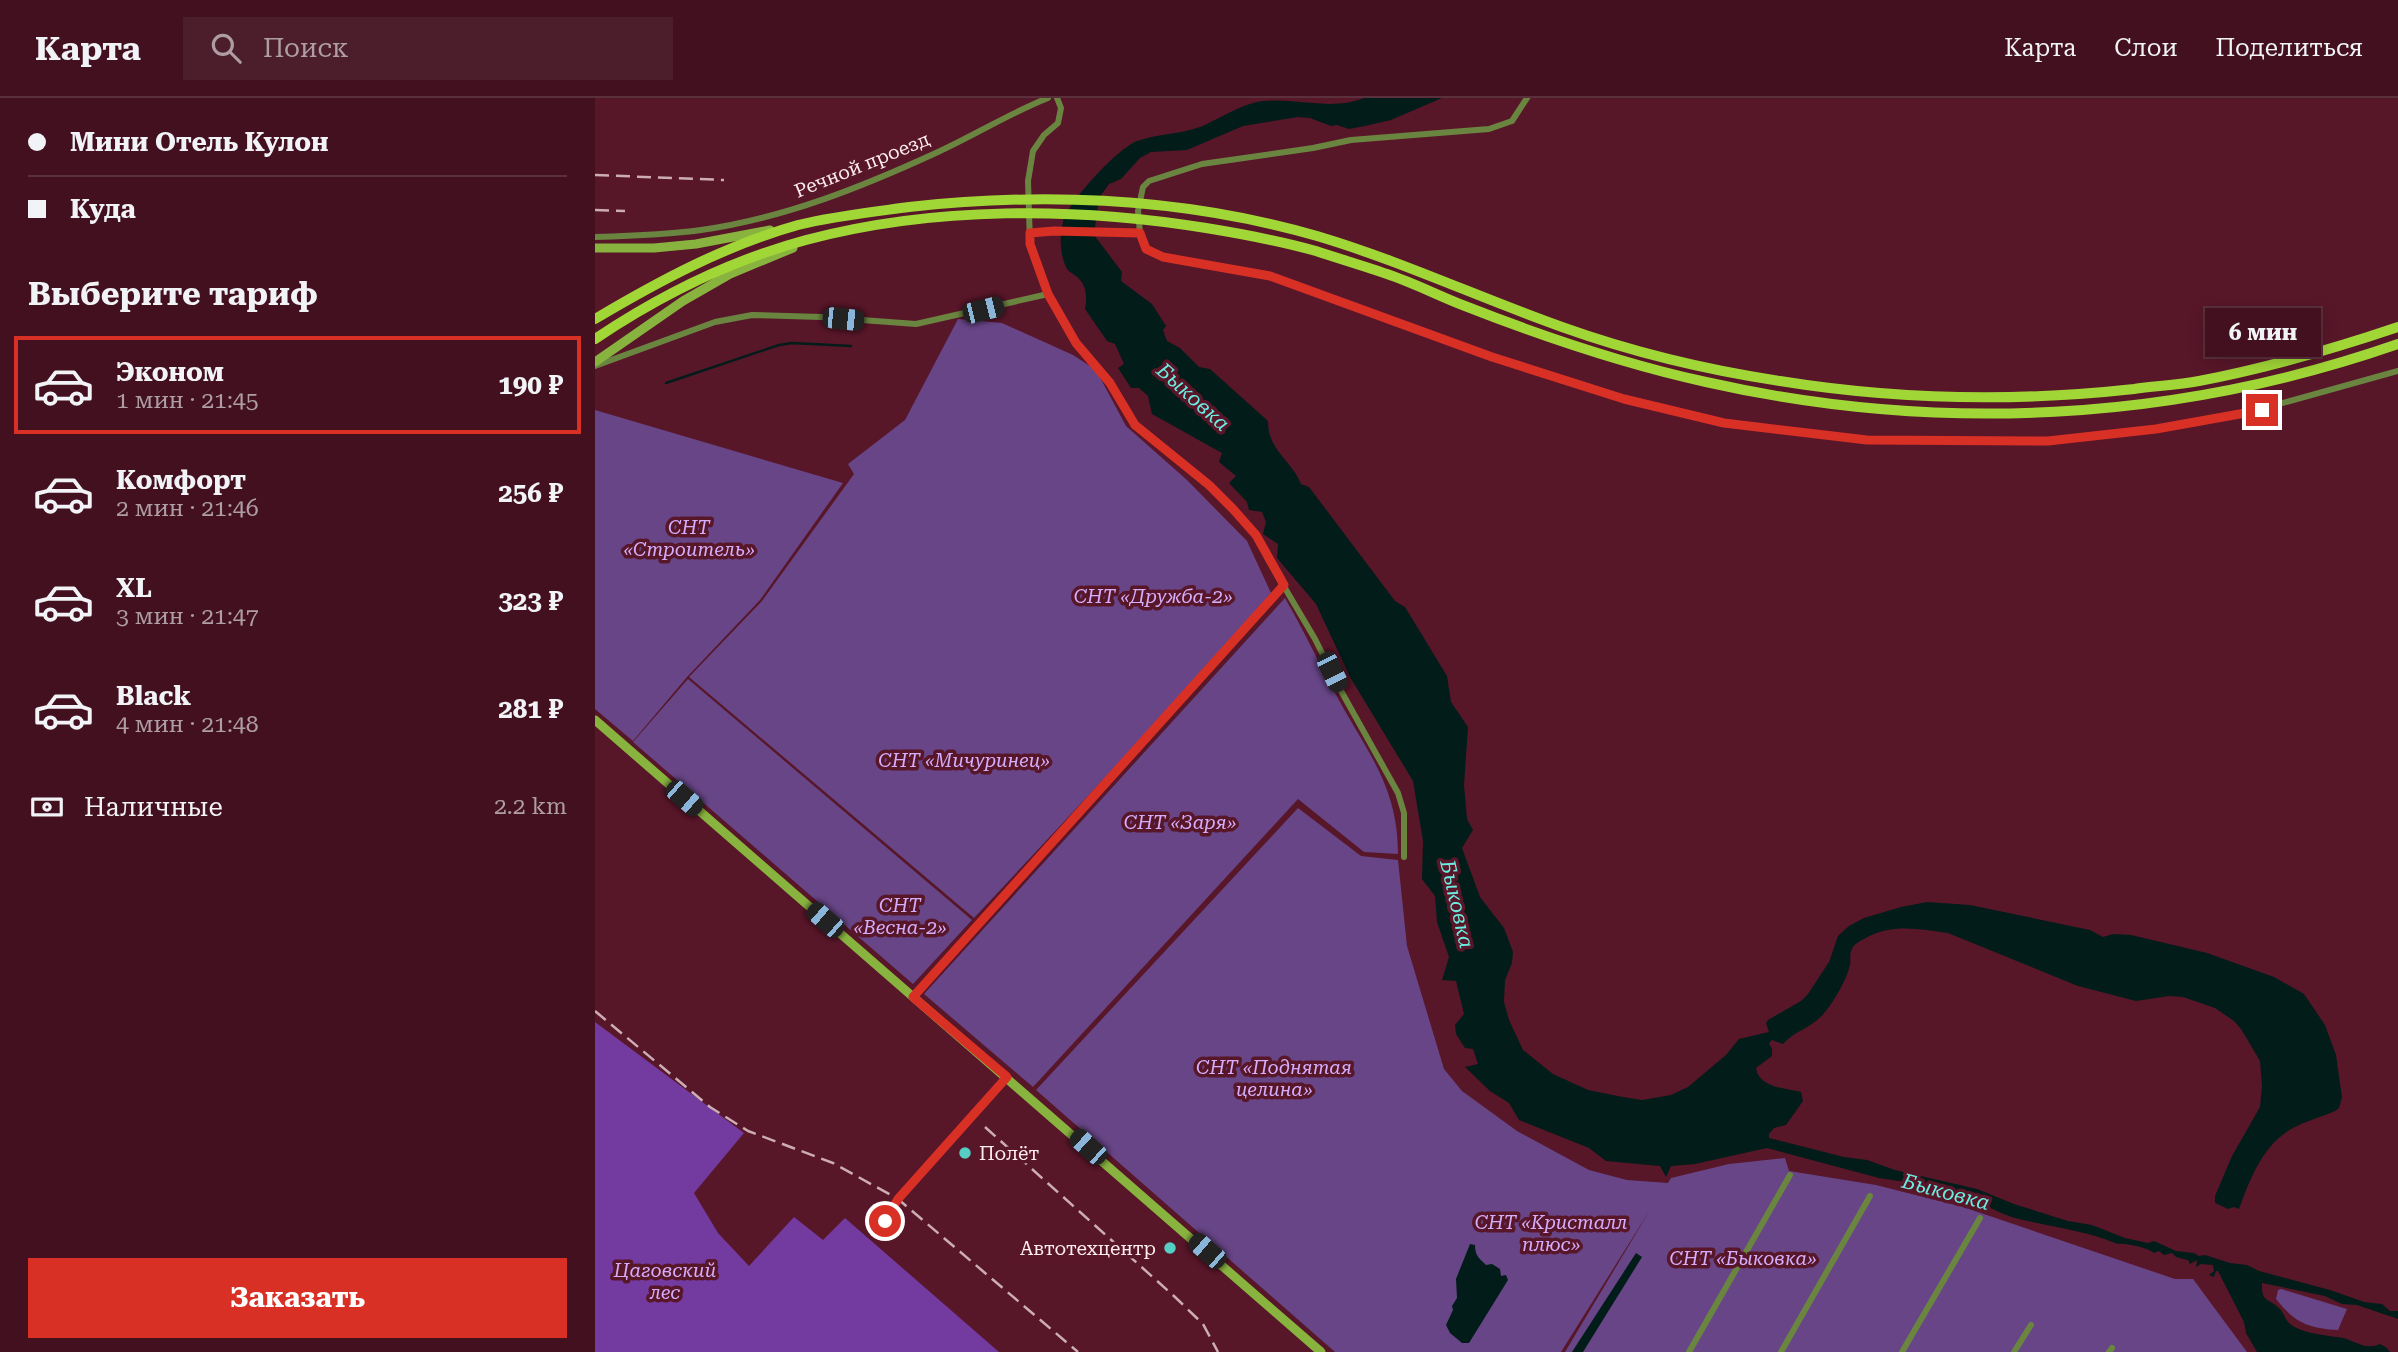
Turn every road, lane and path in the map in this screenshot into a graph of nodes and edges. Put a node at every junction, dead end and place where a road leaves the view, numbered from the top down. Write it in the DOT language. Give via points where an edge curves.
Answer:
graph roads {
  1 [pos="1048,98"];
  2 [pos="1056,98"];
  3 [pos="1527,98"];
  4 [pos="799,225"];
  5 [pos="1030,233"];
  6 [pos="1140,233"];
  7 [pos="595,237"];
  8 [pos="820,237"];
  9 [pos="595,248"];
  10 [pos="1048,294"];
  11 [pos="595,319"];
  12 [pos="2398,327"];
  13 [pos="597,337"];
  14 [pos="2398,344"];
  15 [pos="595,364"];
  16 [pos="2398,371"];
  17 [pos="1284,585"];
  18 [pos="595,720"];
  19 [pos="1403,857"];
  20 [pos="913,997"];
  21 [pos="1007,1077"];
  22 [pos="1790,1175"];
  23 [pos="1870,1196"];
  24 [pos="1980,1218"];
  25 [pos="885,1221"];
  26 [pos="2031,1325"];
  27 [pos="1321,1352"];
  28 [pos="1689,1352"];
  29 [pos="1781,1352"];
  30 [pos="1902,1352"];
  31 [pos="2014,1352"];
  1 -- 7 [label="street, Речной проезд" via="874,180 793,210 702,230"];
  2 -- 5 [label="street" via="1061,108 1058,123 1033,151 1028,181"];
  3 -- 6 [label="street" via="1512,121 1489,130 1351,140 1202,164 1149,181 1143,187 1138,211"];
  4 -- 9 [label="main road" via="696,244"];
  4 -- 11 [label="main road" via="703,261"];
  4 -- 12 [label="main road" via="954,202 1059,198 1170,207 1315,236 1633,350 1780,381 1897,395 1987,399 2197,382"];
  5 -- 6 [label="street"];
  5 -- 10 [label="street"];
  6 -- 16 [label="street" via="1146,249 1163,257 1270,276 1492,357 1624,399 1724,423 1867,440 2048,441 2156,429 2262,410"];
  8 -- 13 [label="main road" via="715,273"];
  8 -- 14 [label="main road" via="954,216 1053,213 1169,222 1244,234 1390,275 1525,329 1630,364 1775,396 1896,411 1986,416 2085,411 2197,396 2297,374"];
  8 -- 15 [label="main road" via="730,274 683,301"];
  10 -- 15 [label="street" via="916,324 751,315 715,322"];
  10 -- 17 [label="street" via="1076,343 1110,383 1135,425 1233,509 1256,535"];
  17 -- 19 [label="street" via="1398,793 1404,813"];
  17 -- 20 [label="street"];
  18 -- 20 [label="main road"];
  20 -- 21 [label="main road"];
  21 -- 25 [label="street" via="898,1199"];
  21 -- 27 [label="main road"];
  22 -- 28 [label="street"];
  23 -- 29 [label="street"];
  24 -- 30 [label="street"];
  26 -- 31 [label="street"];
}
